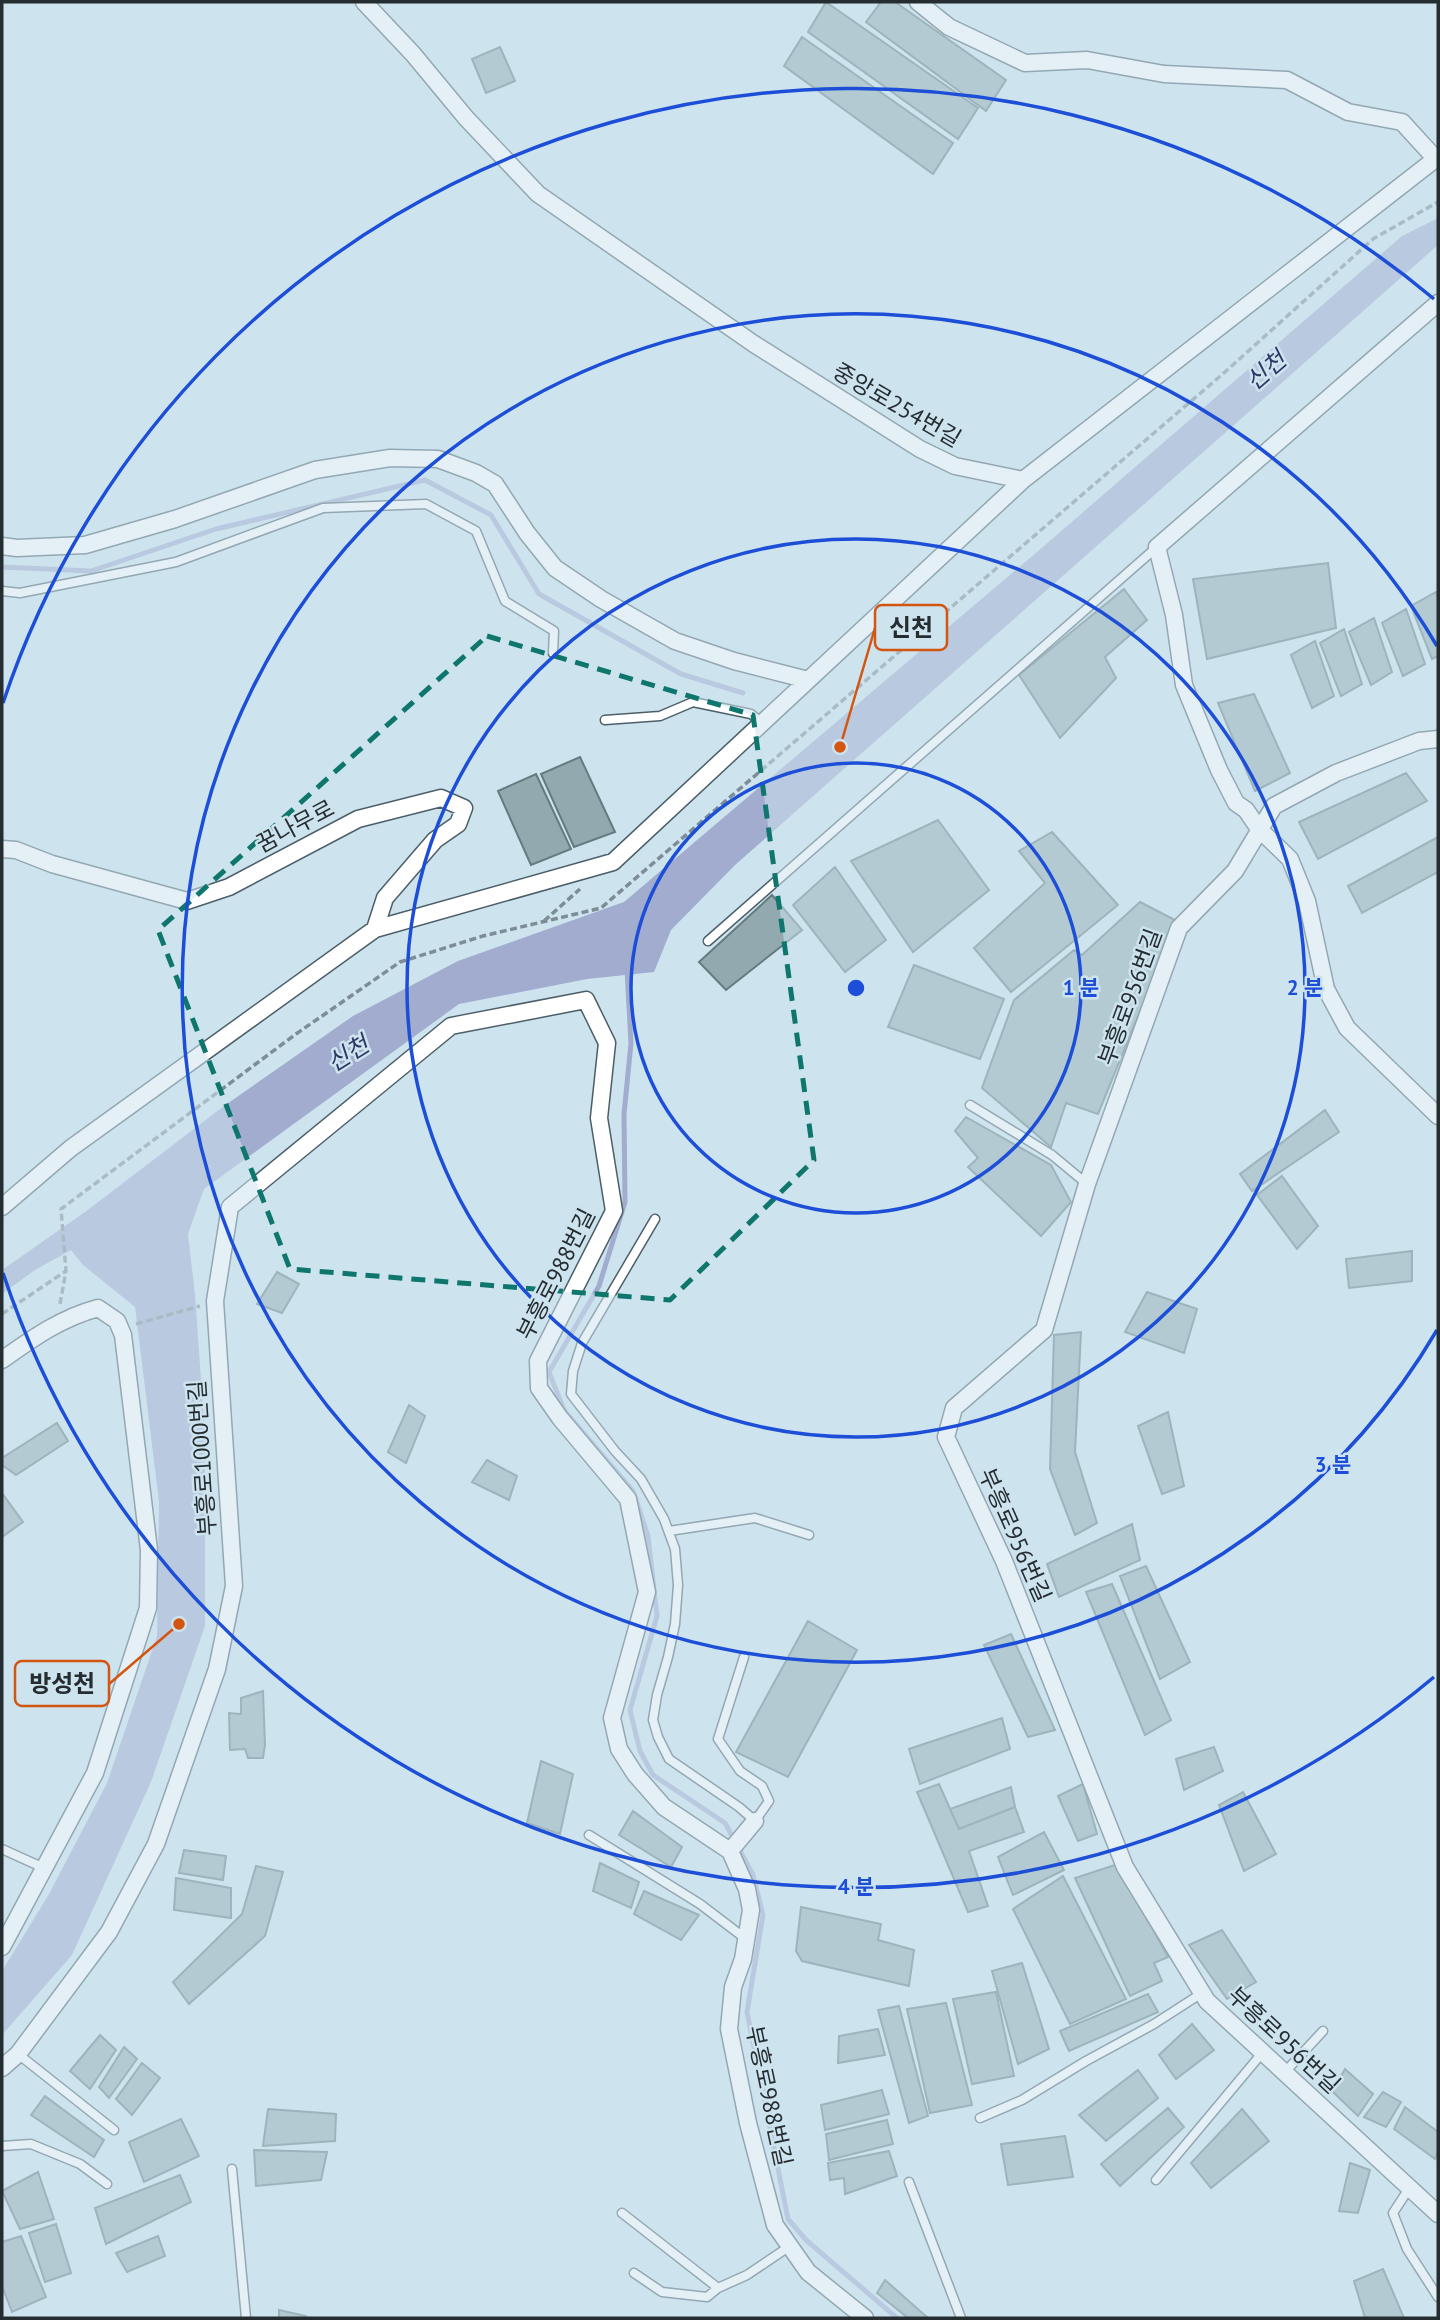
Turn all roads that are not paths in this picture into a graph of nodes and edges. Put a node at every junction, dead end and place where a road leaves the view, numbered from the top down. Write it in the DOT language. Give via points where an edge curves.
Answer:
graph roads {
  1 [pos="364,2"];
  2 [pos="918,2"];
  3 [pos="1436,158"];
  4 [pos="1438,303"];
  5 [pos="1023,480"];
  6 [pos="2,546"];
  7 [pos="1157,547"];
  8 [pos="2,591"];
  9 [pos="553,653"];
  10 [pos="808,680"];
  11 [pos="605,720"];
  12 [pos="762,723"];
  13 [pos="1438,739"];
  14 [pos="1259,829"];
  15 [pos="2,849"];
  16 [pos="375,929"];
  17 [pos="708,941"];
  18 [pos="586,1000"];
  19 [pos="970,1105"];
  20 [pos="1438,1116"];
  21 [pos="1087,1184"];
  22 [pos="2,1207"];
  23 [pos="655,1219"];
  24 [pos="2,1360"];
  25 [pos="669,1531"];
  26 [pos="809,1535"];
  27 [pos="744,1657"];
  28 [pos="755,1821"];
  29 [pos="589,1835"];
  30 [pos="2,1849"];
  31 [pos="730,1851"];
  32 [pos="44,1868"];
  33 [pos="746,1939"];
  34 [pos="2,1947"];
  35 [pos="1202,1993"];
  36 [pos="1323,2031"];
  37 [pos="1263,2052"];
  38 [pos="18,2054"];
  39 [pos="2,2068"];
  40 [pos="1285,2072"];
  41 [pos="980,2118"];
  42 [pos="114,2130"];
  43 [pos="2,2146"];
  44 [pos="232,2169"];
  45 [pos="1156,2180"];
  46 [pos="909,2182"];
  47 [pos="107,2185"];
  48 [pos="1409,2187"];
  49 [pos="622,2213"];
  50 [pos="1438,2214"];
  51 [pos="790,2246"];
  52 [pos="634,2273"];
  53 [pos="718,2288"];
  54 [pos="1438,2297"];
  55 [pos="246,2318"];
  56 [pos="865,2318"];
  57 [pos="961,2318"];
  1 -- 5 [label="street, 중앙로254번길" via="538,194 754,344 920,449 955,466"];
  2 -- 3 [label="street" via="949,27 1025,63 1087,60 1164,74 1287,80 1348,111 1402,122"];
  3 -- 5 [label="street"];
  4 -- 7 [label="street"];
  5 -- 10 [label="street"];
  6 -- 10 [label="street" via="85,545 315,470 390,458 438,458 495,484 555,568 601,599 675,641"];
  7 -- 14 [label="street" via="1174,615 1184,685 1236,803"];
  7 -- 17 [label="lane"];
  8 -- 9 [label="lane" via="20,593 176,562 323,508 426,504 476,531 505,601 554,631"];
  10 -- 12 [label="street"];
  11 -- 12 [label="lane" via="660,716 693,702 751,714"];
  12 -- 16 [label="street" via="613,862"];
  13 -- 14 [label="street, 부흥로956번길" via="1419,741 1336,773 1274,806"];
  14 -- 20 [label="street" via="1290,859 1307,901 1326,989 1347,1028"];
  14 -- 21 [label="street, 부흥로956번길" via="1235,871 1179,928"];
  15 -- 16 [label="street, 꿈나무로" via="187,901 229,887 358,820 442,798 464,808 458,824 435,840 384,898"];
  16 -- 22 [label="street" via="71,1148"];
  18 -- 31 [label="street, 부흥로988번길" via="607,1043 599,1118 614,1211 538,1361 539,1388 628,1499 647,1592 612,1718 619,1749 664,1807"];
  18 -- 38 [label="street, 부흥로1000번길" via="451,1026 230,1208 215,1301 233,1586 217,1669 156,1844 109,1932"];
  19 -- 21 [label="lane" via="1052,1155"];
  21 -- 35 [label="street, 부흥로956번길" via="1044,1330 954,1408 946,1437 1004,1561 1125,1867"];
  23 -- 25 [label="lane" via="582,1343 571,1394 641,1479"];
  24 -- 32 [label="street" via="75,1314 98,1308 117,1321 123,1335 149,1550 148,1608 95,1773"];
  25 -- 26 [label="lane" via="755,1518"];
  25 -- 28 [label="lane" via="678,1585 675,1624 653,1720 657,1737 669,1759"];
  27 -- 28 [label="lane" via="718,1739 740,1771 762,1786 769,1801"];
  28 -- 31 [label="street"];
  29 -- 33 [label="lane" via="701,1904"];
  30 -- 32 [label="lane"];
  31 -- 33 [label="street, 부흥로988번길" via="751,1910"];
  32 -- 34 [label="street"];
  33 -- 51 [label="street, 부흥로988번길" via="733,1987 729,2029 775,2225"];
  35 -- 37 [label="street, 부흥로956번길"];
  35 -- 41 [label="lane" via="1022,2100"];
  36 -- 40 [label="lane"];
  37 -- 40 [label="street, 부흥로956번길"];
  37 -- 45 [label="lane"];
  38 -- 39 [label="street, 부흥로1000번길"];
  38 -- 42 [label="lane"];
  40 -- 48 [label="street, 부흥로956번길"];
  43 -- 47 [label="lane" via="31,2144 80,2164"];
  44 -- 55 [label="lane"];
  46 -- 57 [label="lane"];
  48 -- 50 [label="street, 부흥로956번길"];
  48 -- 54 [label="lane" via="1393,2213 1407,2249"];
  49 -- 53 [label="lane"];
  51 -- 53 [label="lane"];
  51 -- 56 [label="street, 부흥로988번길" via="808,2272"];
  52 -- 53 [label="lane" via="662,2292 707,2297"];
}
